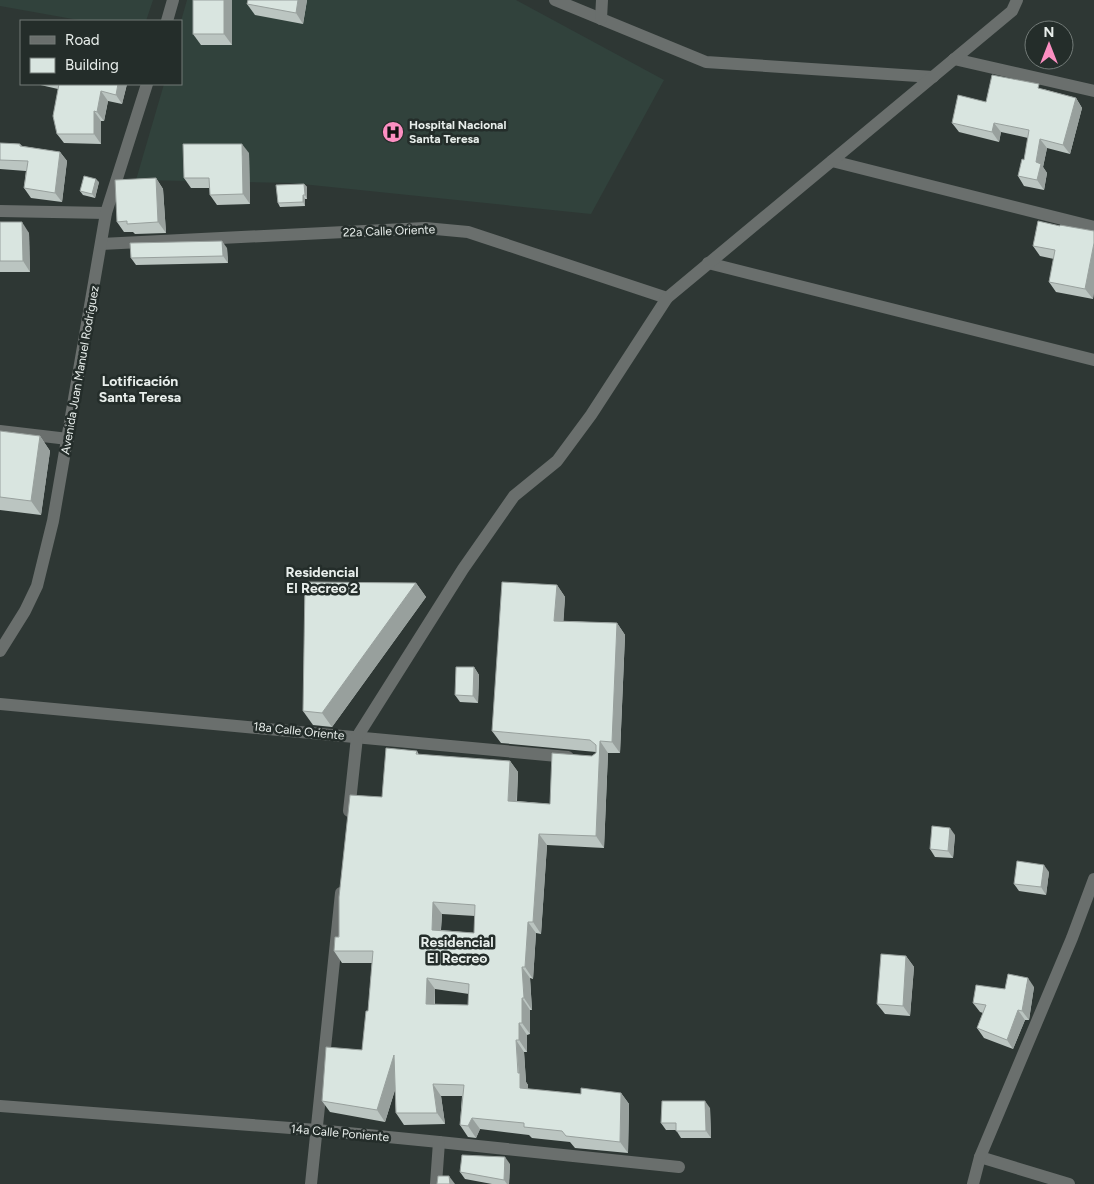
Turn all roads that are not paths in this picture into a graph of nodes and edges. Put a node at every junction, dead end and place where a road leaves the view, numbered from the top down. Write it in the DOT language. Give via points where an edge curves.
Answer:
graph roads {
  1 [pos="173,0"];
  2 [pos="555,0"];
  3 [pos="602,0"];
  4 [pos="1017,0"];
  5 [pos="601,19"];
  6 [pos="167,20"];
  7 [pos="954,59"];
  8 [pos="933,77"];
  9 [pos="147,85"];
  10 [pos="1094,91"];
  11 [pos="832,161"];
  12 [pos="0,212"];
  13 [pos="106,213"];
  14 [pos="1094,227"];
  15 [pos="101,244"];
  16 [pos="708,263"];
  17 [pos="667,298"];
  18 [pos="1094,360"];
  19 [pos="0,430"];
  20 [pos="68,439"];
  21 [pos="0,651"];
  22 [pos="0,704"];
  23 [pos="356,737"];
  24 [pos="578,758"];
  25 [pos="348,826"];
  26 [pos="1094,879"];
  27 [pos="342,884"];
  28 [pos="0,1106"];
  29 [pos="317,1130"];
  30 [pos="439,1142"];
  31 [pos="980,1157"];
  32 [pos="679,1167"];
  33 [pos="310,1184"];
  34 [pos="436,1184"];
  35 [pos="973,1184"];
  36 [pos="1069,1184"];
  1 -- 6 [label="street"];
  2 -- 5 [label="street"];
  3 -- 5 [label="street"];
  4 -- 7 [label="street" via="1012,10"];
  5 -- 8 [label="street" via="706,62"];
  7 -- 8 [label="street"];
  7 -- 10 [label="street"];
  8 -- 11 [label="street"];
  9 -- 13 [label="street, Avenida Juan Manuel Rodríguez"];
  11 -- 14 [label="street"];
  11 -- 16 [label="street"];
  12 -- 13 [label="street"];
  13 -- 15 [label="street, Avenida Juan Manuel Rodríguez"];
  15 -- 17 [label="street, 22a Calle Oriente" via="425,228 468,232"];
  15 -- 20 [label="street, Avenida Juan Manuel Rodríguez"];
  16 -- 17 [label="street"];
  16 -- 18 [label="street"];
  17 -- 23 [label="street" via="557,461 514,496 463,569"];
  19 -- 20 [label="street"];
  20 -- 21 [label="street, Avenida Juan Manuel Rodríguez" via="37,586"];
  22 -- 23 [label="street, 18a Calle Oriente"];
  23 -- 24 [label="street, 18a Calle Oriente"];
  23 -- 25 [label="street"];
  26 -- 31 [label="street"];
  27 -- 29 [label="street"];
  28 -- 29 [label="street, 14a Calle Poniente"];
  29 -- 30 [label="street, 14a Calle Poniente"];
  29 -- 33 [label="street"];
  30 -- 32 [label="street, 14a Calle Poniente"];
  30 -- 34 [label="street"];
  31 -- 35 [label="street"];
  31 -- 36 [label="street"];
}
